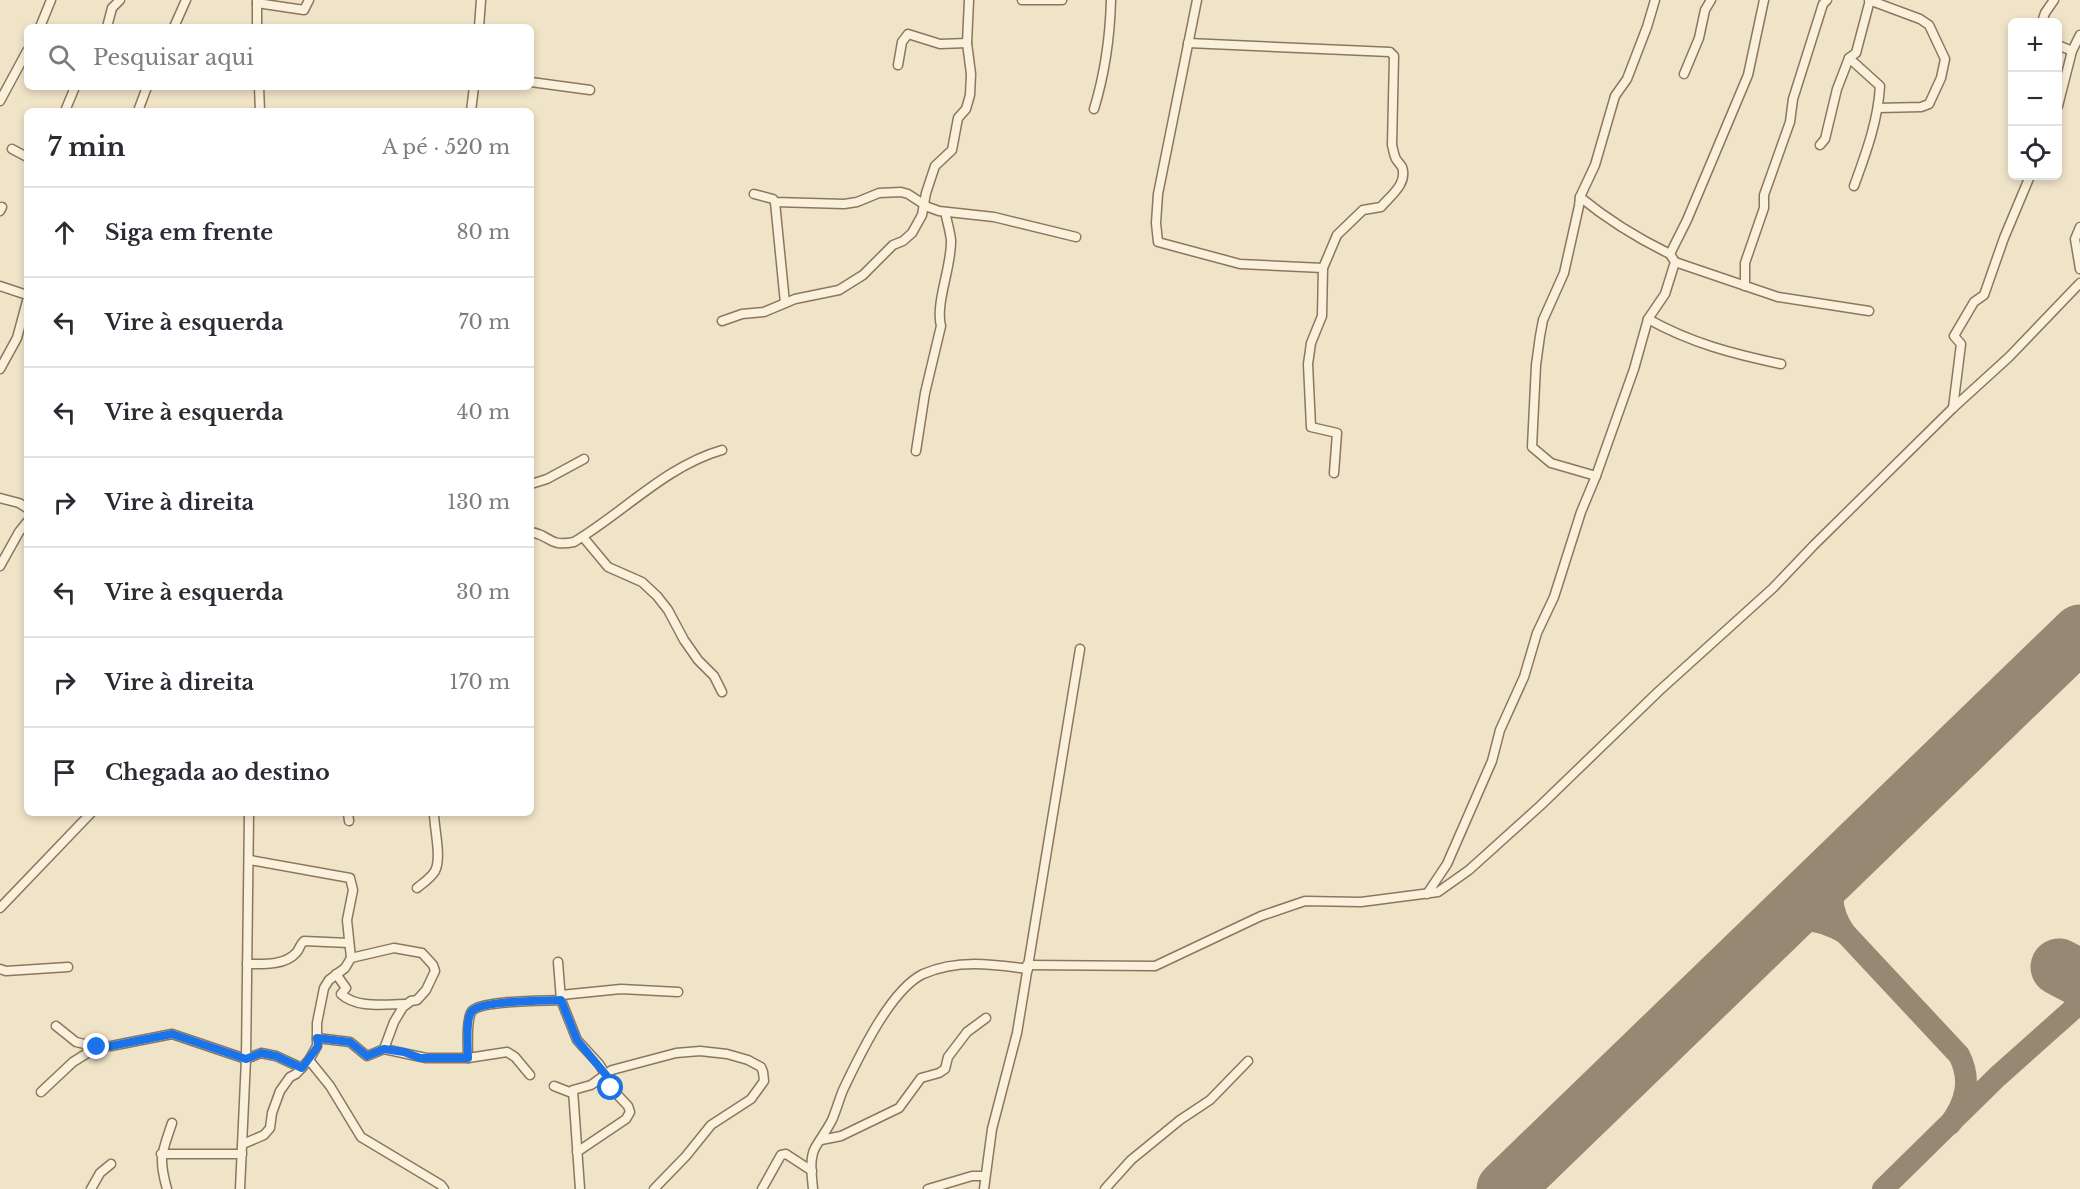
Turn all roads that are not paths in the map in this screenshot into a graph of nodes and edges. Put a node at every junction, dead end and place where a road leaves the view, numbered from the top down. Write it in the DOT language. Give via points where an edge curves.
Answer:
graph roads {
  1 [pos="51,0"];
  2 [pos="120,0"];
  3 [pos="186,0"];
  4 [pos="309,0"];
  5 [pos="481,0"];
  6 [pos="969,0"];
  7 [pos="1022,0"];
  8 [pos="1062,0"];
  9 [pos="1111,0"];
  10 [pos="1197,0"];
  11 [pos="1655,0"];
  12 [pos="1711,0"];
  13 [pos="1764,0"];
  14 [pos="1827,0"];
  15 [pos="1870,0"];
  16 [pos="2054,0"];
  17 [pos="257,2"];
  18 [pos="2043,18"];
  19 [pos="41,24"];
  20 [pos="108,24"];
  21 [pos="175,24"];
  22 [pos="257,24"];
  23 [pos="479,24"];
  24 [pos="2080,35"];
  25 [pos="967,43"];
  26 [pos="1188,43"];
  27 [pos="2062,47"];
  28 [pos="2072,51"];
  29 [pos="24,57"];
  30 [pos="1849,58"];
  31 [pos="898,65"];
  32 [pos="1684,74"];
  33 [pos="534,82"];
  34 [pos="74,90"];
  35 [pos="146,90"];
  36 [pos="259,90"];
  37 [pos="474,90"];
  38 [pos="590,90"];
  39 [pos="2062,90"];
  40 [pos="0,101"];
  41 [pos="66,108"];
  42 [pos="139,108"];
  43 [pos="260,108"];
  44 [pos="471,108"];
  45 [pos="1878,108"];
  46 [pos="1094,109"];
  47 [pos="1820,145"];
  48 [pos="12,149"];
  49 [pos="24,155"];
  50 [pos="2028,180"];
  51 [pos="1854,186"];
  52 [pos="754,194"];
  53 [pos="1580,197"];
  54 [pos="775,202"];
  55 [pos="925,205"];
  56 [pos="945,212"];
  57 [pos="2080,227"];
  58 [pos="1076,237"];
  59 [pos="1673,258"];
  60 [pos="1323,268"];
  61 [pos="2080,269"];
  62 [pos="2080,283"];
  63 [pos="0,286"];
  64 [pos="1745,286"];
  65 [pos="24,294"];
  66 [pos="785,303"];
  67 [pos="24,311"];
  68 [pos="1869,312"];
  69 [pos="1648,319"];
  70 [pos="722,321"];
  71 [pos="1781,364"];
  72 [pos="0,369"];
  73 [pos="1953,408"];
  74 [pos="722,450"];
  75 [pos="916,451"];
  76 [pos="584,459"];
  77 [pos="1334,473"];
  78 [pos="1596,477"];
  79 [pos="534,483"];
  80 [pos="0,498"];
  81 [pos="24,506"];
  82 [pos="24,526"];
  83 [pos="534,533"];
  84 [pos="583,537"];
  85 [pos="0,566"];
  86 [pos="1080,649"];
  87 [pos="722,692"];
  88 [pos="88,816"];
  89 [pos="249,816"];
  90 [pos="434,816"];
  91 [pos="250,861"];
  92 [pos="417,888"];
  93 [pos="1427,894"];
  94 [pos="0,908"];
  95 [pos="349,943"];
  96 [pos="351,958"];
  97 [pos="558,962"];
  98 [pos="247,964"];
  99 [pos="1028,967"];
  100 [pos="68,968"];
  101 [pos="0,969"];
  102 [pos="336,974"];
  103 [pos="678,992"];
  104 [pos="561,997"];
  105 [pos="406,1004"];
  106 [pos="986,1018"];
  107 [pos="56,1026"];
  108 [pos="317,1038"];
  109 [pos="97,1047"];
  110 [pos="384,1049"];
  111 [pos="468,1058"];
  112 [pos="246,1059"];
  113 [pos="309,1060"];
  114 [pos="1248,1061"];
  115 [pos="302,1068"];
  116 [pos="530,1075"];
  117 [pos="606,1075"];
  118 [pos="554,1086"];
  119 [pos="41,1092"];
  120 [pos="572,1093"];
  121 [pos="172,1123"];
  122 [pos="821,1140"];
  123 [pos="242,1149"];
  124 [pos="577,1152"];
  125 [pos="161,1154"];
  126 [pos="111,1164"];
  127 [pos="812,1171"];
  128 [pos="985,1176"];
  129 [pos="91,1189"];
  130 [pos="167,1189"];
  131 [pos="240,1189"];
  132 [pos="444,1189"];
  133 [pos="580,1189"];
  134 [pos="654,1189"];
  135 [pos="762,1189"];
  136 [pos="813,1189"];
  137 [pos="928,1189"];
  138 [pos="984,1189"];
  139 [pos="1105,1189"];
  1 -- 19 [label="street"];
  2 -- 20 [label="street" via="112,8"];
  3 -- 21 [label="street"];
  4 -- 17 [label="street" via="304,10"];
  5 -- 23 [label="street"];
  6 -- 25 [label="street"];
  7 -- 8 [label="street"];
  9 -- 46 [label="street" via="1110,37"];
  10 -- 26 [label="street"];
  11 -- 53 [label="street" via="1627,79 1615,96 1595,165"];
  12 -- 32 [label="street"];
  13 -- 59 [label="street" via="1748,75"];
  14 -- 64 [label="street" via="1812,36 1790,122 1764,195 1764,208 1745,263"];
  15 -- 30 [label="street" via="1856,53"];
  15 -- 45 [label="street" via="1929,25 1945,59 1929,104"];
  16 -- 18 [label="street"];
  17 -- 22 [label="street"];
  24 -- 28 [label="street"];
  25 -- 31 [label="street" via="940,44 908,34 902,42"];
  25 -- 55 [label="street" via="970,95 958,118 952,150 935,166"];
  26 -- 60 [label="street" via="1158,194 1158,243 1240,264"];
  26 -- 60 [label="street" via="1393,53 1392,145 1403,179 1381,207 1363,210 1337,235"];
  27 -- 28 [label="street"];
  28 -- 39 [label="street"];
  29 -- 40 [label="street"];
  30 -- 45 [label="street" via="1880,86"];
  30 -- 47 [label="street"];
  33 -- 38 [label="street"];
  34 -- 41 [label="street"];
  35 -- 42 [label="street"];
  36 -- 43 [label="street"];
  37 -- 44 [label="street"];
  45 -- 51 [label="street"];
  48 -- 49 [label="street"];
  50 -- 73 [label="street" via="1984,295 1974,302 1954,336 1961,344 1961,354"];
  52 -- 54 [label="street"];
  53 -- 59 [label="street" via="1604,217"];
  53 -- 78 [label="street" via="1568,260 1543,320 1531,442 1535,451 1551,463"];
  54 -- 55 [label="street" via="844,204 879,193 901,192"];
  54 -- 66 [label="street"];
  55 -- 56 [label="street"];
  55 -- 66 [label="street" via="908,237 893,245 853,282 839,290"];
  56 -- 58 [label="street" via="994,217"];
  56 -- 75 [label="street" via="951,242 938,315 941,326"];
  57 -- 61 [label="street" via="2075,239"];
  59 -- 64 [label="street"];
  59 -- 69 [label="street" via="1665,294"];
  60 -- 77 [label="street" via="1322,316 1308,364 1311,427 1337,433"];
  62 -- 73 [label="street"];
  63 -- 65 [label="street"];
  64 -- 68 [label="street" via="1778,297"];
  66 -- 70 [label="street"];
  67 -- 72 [label="street"];
  69 -- 71 [label="street" via="1680,336 1718,349"];
  69 -- 78 [label="street"];
  73 -- 93 [label="street" via="1773,588 1540,806 1456,880"];
  74 -- 84 [label="street" via="670,475"];
  76 -- 79 [label="street"];
  78 -- 93 [label="street" via="1524,677 1500,730 1492,761 1447,864"];
  80 -- 81 [label="street"];
  82 -- 85 [label="street"];
  83 -- 84 [label="street" via="557,544"];
  84 -- 87 [label="street" via="604,564 642,582 657,596"];
  86 -- 99 [label="street"];
  88 -- 94 [label="street"];
  89 -- 91 [label="street"];
  90 -- 92 [label="street" via="437,865"];
  91 -- 95 [label="street" via="350,878 353,890 347,912"];
  91 -- 98 [label="street"];
  93 -- 99 [label="street" via="1361,902 1305,901 1261,916 1155,966"];
  95 -- 96 [label="street"];
  95 -- 98 [label="street" via="304,941 286,959 273,964"];
  96 -- 102 [label="street"];
  96 -- 105 [label="street" via="394,948 424,954 435,971 426,990 417,1000"];
  97 -- 104 [label="street"];
  98 -- 112 [label="street"];
  99 -- 122 [label="street" via="971,963 933,971 909,984 887,1010 865,1047"];
  99 -- 128 [label="street"];
  100 -- 101 [label="street"];
  102 -- 105 [label="street" via="346,988 341,994 348,999 366,1004"];
  102 -- 108 [label="street" via="321,995"];
  103 -- 104 [label="street" via="621,988"];
  104 -- 111 [label="street" via="472,1010"];
  104 -- 117 [label="street" via="577,1040"];
  105 -- 110 [label="street"];
  106 -- 122 [label="street" via="967,1032 948,1057 945,1069 921,1078 899,1108 841,1136"];
  107 -- 109 [label="street" via="76,1042"];
  108 -- 110 [label="street" via="350,1042 367,1056"];
  108 -- 113 [label="street" via="318,1046"];
  109 -- 112 [label="street" via="172,1034"];
  109 -- 119 [label="street"];
  110 -- 111 [label="street" via="420,1058"];
  111 -- 116 [label="street" via="507,1052"];
  112 -- 115 [label="street" via="261,1053"];
  112 -- 123 [label="street"];
  113 -- 115 [label="street"];
  113 -- 132 [label="street" via="361,1137"];
  114 -- 139 [label="street" via="1210,1100 1131,1160"];
  115 -- 123 [label="street" via="280,1091 270,1128"];
  117 -- 120 [label="street"];
  117 -- 124 [label="street" via="630,1115"];
  117 -- 134 [label="street" via="612,1070 691,1051 738,1057 758,1065 763,1072 764,1081 751,1099 711,1125"];
  118 -- 120 [label="street"];
  120 -- 124 [label="street"];
  121 -- 125 [label="street"];
  122 -- 127 [label="street" via="814,1149"];
  123 -- 125 [label="street"];
  123 -- 131 [label="street"];
  124 -- 133 [label="street"];
  125 -- 130 [label="street"];
  126 -- 129 [label="street"];
  127 -- 135 [label="street" via="786,1154 781,1155"];
  127 -- 136 [label="street"];
  128 -- 137 [label="street"];
  128 -- 138 [label="street"];
}
